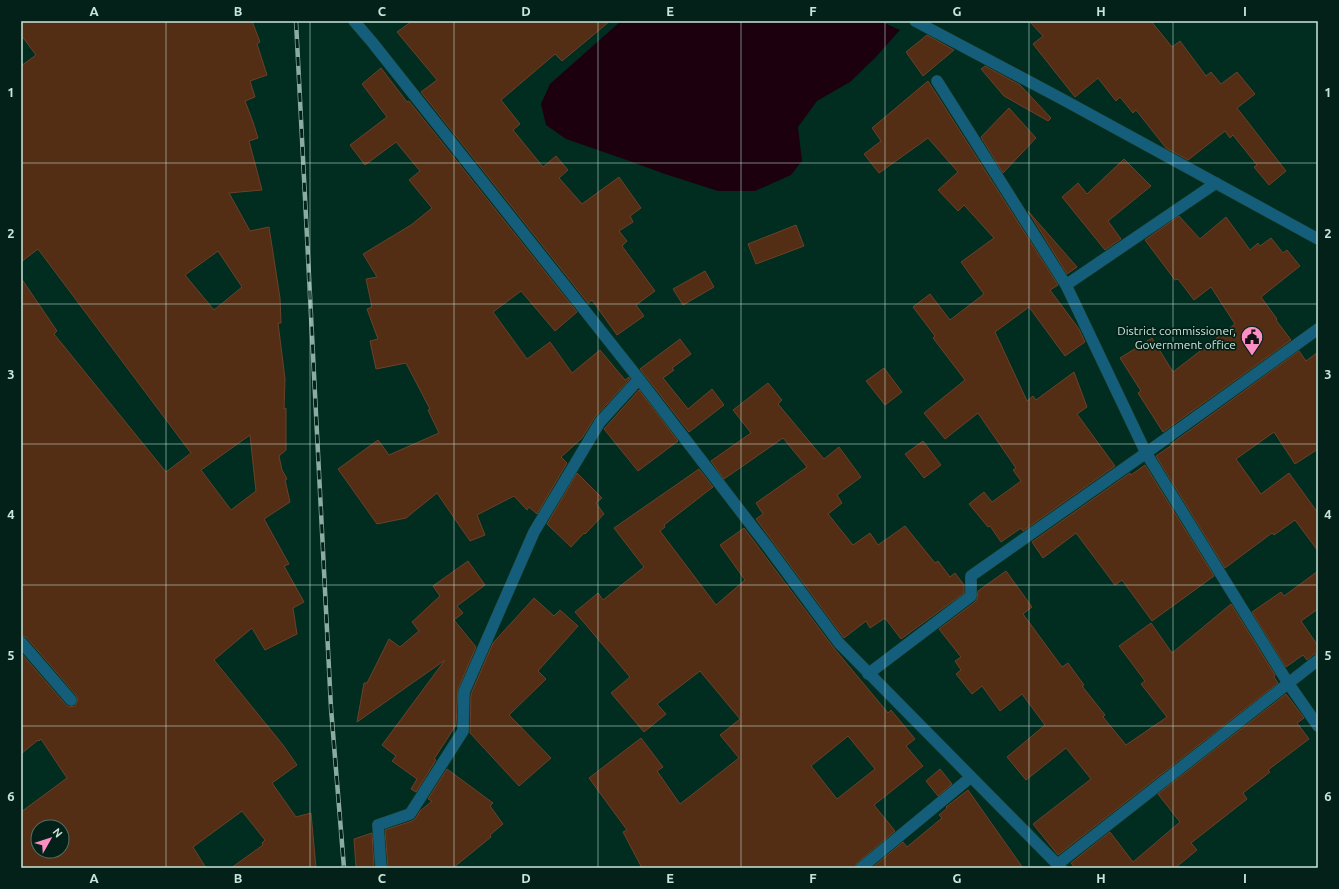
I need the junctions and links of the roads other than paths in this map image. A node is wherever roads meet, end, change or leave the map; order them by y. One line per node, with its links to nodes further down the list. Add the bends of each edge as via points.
1 (354, 21): 8 (street)
2 (915, 21): 4 (street)
3 (937, 80): 6 (street)
4 (1216, 183): 5 (street); 6 (street)
5 (1318, 239)
6 (1066, 285): 9 (street)
7 (1318, 329): 9 (street)
8 (639, 379): 12 (street, via 768,546 838,643); 18 (street, via 600,422 534,532 464,692 462,731 410,814 378,826)
9 (1146, 453): 12 (street, via 971,576 971,596); 13 (street)
10 (21, 642): 14 (street)
11 (1318, 660): 13 (street)
12 (868, 674): 16 (street)
13 (1288, 683): 15 (street); 17 (street)
14 (71, 700)
15 (1318, 726)
16 (971, 777): 17 (street); 19 (street)
17 (1060, 866)
18 (381, 868)
19 (861, 868)

